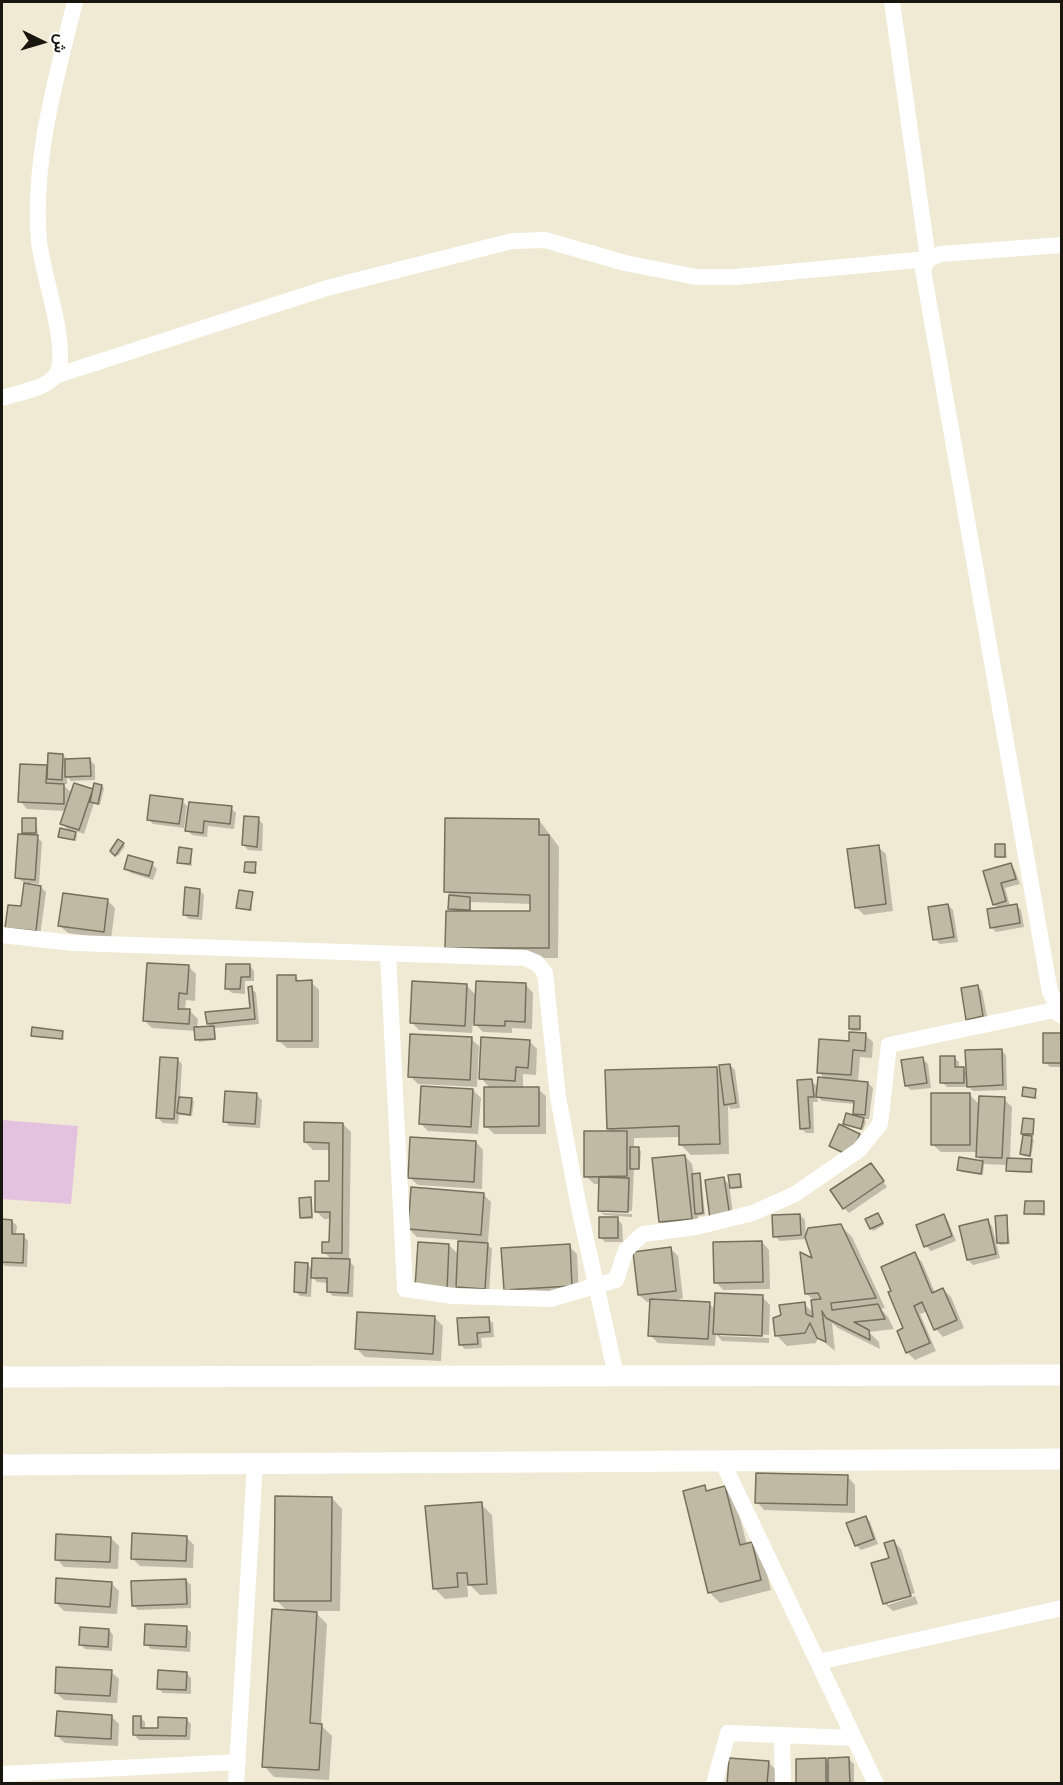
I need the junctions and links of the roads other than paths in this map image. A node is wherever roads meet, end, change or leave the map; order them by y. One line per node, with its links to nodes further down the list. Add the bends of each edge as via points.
1 (75, 2): 5 (street, via 48,121 38,193 39,242 50,285 60,362)
2 (892, 2): 4 (street)
3 (1062, 245): 4 (street, via 941,254)
4 (928, 259): 5 (street, via 735,277 696,277 545,240 512,241 327,288); 9 (street, via 922,270 937,358 1050,992)
5 (55, 376): 6 (street, via 44,384)
6 (2, 398)
7 (2, 935): 8 (street, via 74,943)
8 (388, 954): 10 (street, via 525,958 537,963 545,973 558,1097); 10 (street, via 405,1289 453,1296 550,1299)
9 (1062, 1015): 10 (street, via 1054,1010 889,1045 880,1124 860,1150 795,1194 753,1213 696,1227 643,1234 626,1250 616,1280)
10 (596, 1285): 11 (street)
11 (616, 1375): 12 (main road); 13 (main road)
12 (1062, 1375)
13 (2, 1377)
14 (1062, 1458): 15 (main road)
15 (722, 1461): 16 (main road); 19 (street)
16 (255, 1463): 17 (main road); 22 (street)
17 (2, 1465)
18 (1062, 1608): 19 (street)
19 (818, 1662): 21 (street)
20 (782, 1735): 21 (street); 25 (street, via 728,1733); 26 (street)
21 (854, 1737): 27 (street)
22 (238, 1762): 23 (street); 24 (street)
23 (2, 1774)
24 (236, 1784)
25 (714, 1784)
26 (783, 1784)
27 (876, 1784)

